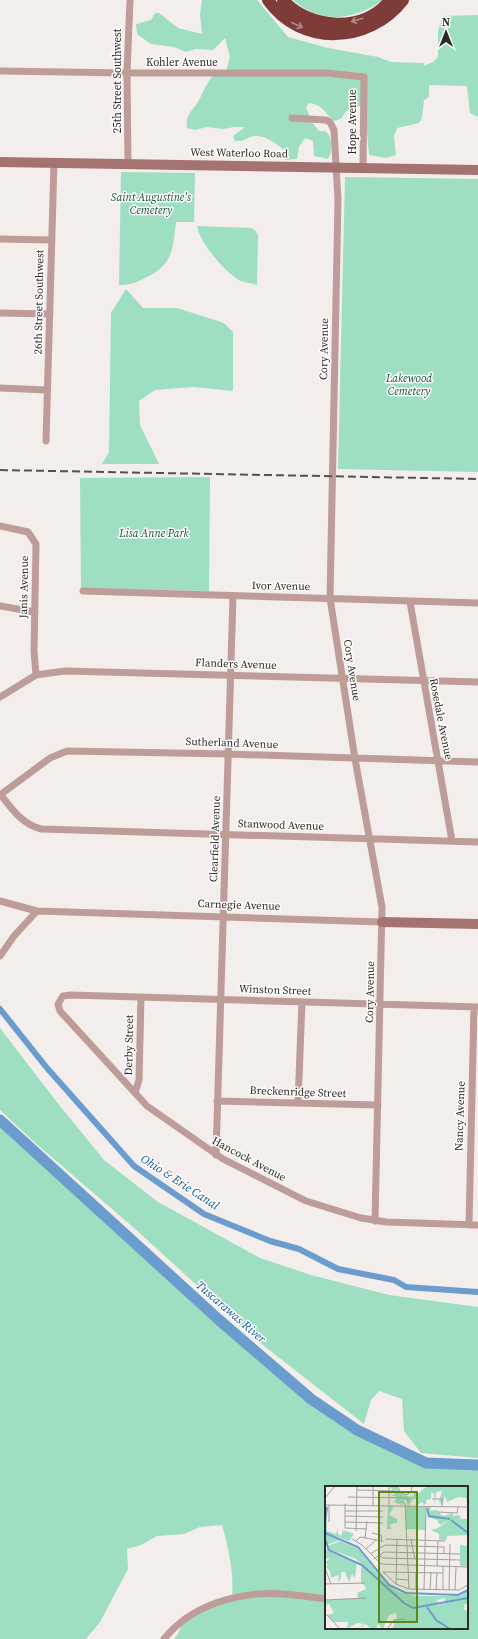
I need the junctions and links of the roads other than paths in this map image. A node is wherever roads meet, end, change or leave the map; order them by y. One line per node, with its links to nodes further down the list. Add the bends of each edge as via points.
1 (130, 0): 7 (street, 25th Street Southwest)
2 (268, 0): 5 (highway, one-way to 5, via 285,20 310,30 337,34 357,32 373,26 390,15)
3 (283, 0): 4 (highway, one-way to 3, via 374,14 356,21 337,24 307,18 288,7)
4 (390, 0)
5 (403, 0)
6 (0, 71): 7 (street, Kohler Avenue)
7 (127, 73): 8 (street, Kohler Avenue, via 327,73); 12 (street, 25th Street Southwest)
8 (364, 77): 14 (street, Hope Avenue)
9 (292, 118): 13 (street, Cory Avenue, via 319,118 330,122 334,130)
10 (0, 162): 11 (main road, West Waterloo Road)
11 (54, 163): 12 (main road, West Waterloo Road); 17 (street, 26th Street Southwest)
12 (128, 163): 13 (main road, West Waterloo Road)
13 (336, 167): 14 (main road, West Waterloo Road); 26 (street, Cory Avenue, via 337,262)
14 (363, 168): 15 (main road, West Waterloo Road)
15 (478, 170)
16 (0, 239): 17 (street)
17 (51, 240): 19 (street, 26th Street Southwest)
18 (0, 313): 19 (street)
19 (50, 314): 21 (street, 26th Street Southwest)
20 (0, 388): 21 (street)
21 (47, 390): 22 (street, 26th Street Southwest)
22 (46, 441)
23 (0, 526): 30 (street, Janis Avenue, via 28,532 35,540)
24 (84, 591): 25 (street, Ivor Avenue)
25 (233, 596): 26 (street, Ivor Avenue); 32 (street, Clearfield Avenue)
26 (330, 598): 27 (street, Ivor Avenue); 33 (street, Cory Avenue)
27 (410, 602): 28 (street, Ivor Avenue); 34 (street, Rosedale Avenue)
28 (478, 603)
29 (0, 606): 30 (street)
30 (35, 612): 31 (street, Janis Avenue)
31 (36, 674): 32 (street, Flanders Avenue, via 75,671); 36 (street, Flanders Avenue)
32 (231, 675): 33 (street, Flanders Avenue); 37 (street, Clearfield Avenue)
33 (342, 678): 34 (street, Flanders Avenue); 38 (street, Cory Avenue)
34 (422, 680): 35 (street, Flanders Avenue); 39 (street, Rosedale Avenue)
35 (478, 682)
36 (0, 697)
37 (228, 754): 38 (street, Sutherland Avenue); 41 (street, Sutherland Avenue, via 62,752); 42 (street, Clearfield Avenue)
38 (355, 759): 39 (street, Sutherland Avenue); 43 (street, Cory Avenue)
39 (438, 761): 40 (street, Sutherland Avenue); 44 (street, Rosedale Avenue)
40 (478, 762)
41 (0, 795): 42 (street, Stanwood Avenue, via 18,816 41,829)
42 (226, 834): 43 (street, Stanwood Avenue); 48 (street, Clearfield Avenue)
43 (371, 839): 44 (street, Stanwood Avenue); 49 (street, Cory Avenue)
44 (452, 841): 45 (street, Stanwood Avenue)
45 (478, 842)
46 (0, 901): 47 (street, Carnegie Avenue)
47 (37, 911): 48 (street, Carnegie Avenue); 51 (street)
48 (223, 917): 49 (street, Carnegie Avenue); 54 (street, Clearfield Avenue)
49 (382, 922): 50 (main road, Carnegie Avenue); 56 (street, Cory Avenue)
50 (478, 924)
51 (0, 956)
52 (71, 995): 53 (street, Winston Street); 58 (street, Hancock Avenue, via 60,999 60,1011)
53 (141, 997): 54 (street, Winston Street); 58 (street, Derby Street, via 139,1080)
54 (221, 999): 55 (street, Winston Street); 59 (street, Clearfield Avenue)
55 (302, 1002): 56 (street, Winston Street); 60 (street)
56 (381, 1005): 57 (street, Winston Street); 61 (street, Cory Avenue)
57 (476, 1007): 62 (street, Nancy Avenue)
58 (135, 1093): 63 (street, Hancock Avenue, via 152,1110)
59 (217, 1101): 60 (street, Breckenridge Street); 63 (street, Clearfield Avenue)
60 (298, 1103): 61 (street, Breckenridge Street)
61 (378, 1105): 64 (street, Cory Avenue)
62 (475, 1108): 65 (street, Nancy Avenue)
63 (216, 1155): 64 (street, Hancock Avenue, via 306,1201)
64 (375, 1221): 65 (street, Hancock Avenue)
65 (469, 1225): 66 (street, Hancock Avenue)
66 (478, 1225)
67 (325, 1599): 68 (street, via 277,1594 232,1598 194,1613)
68 (164, 1639)

